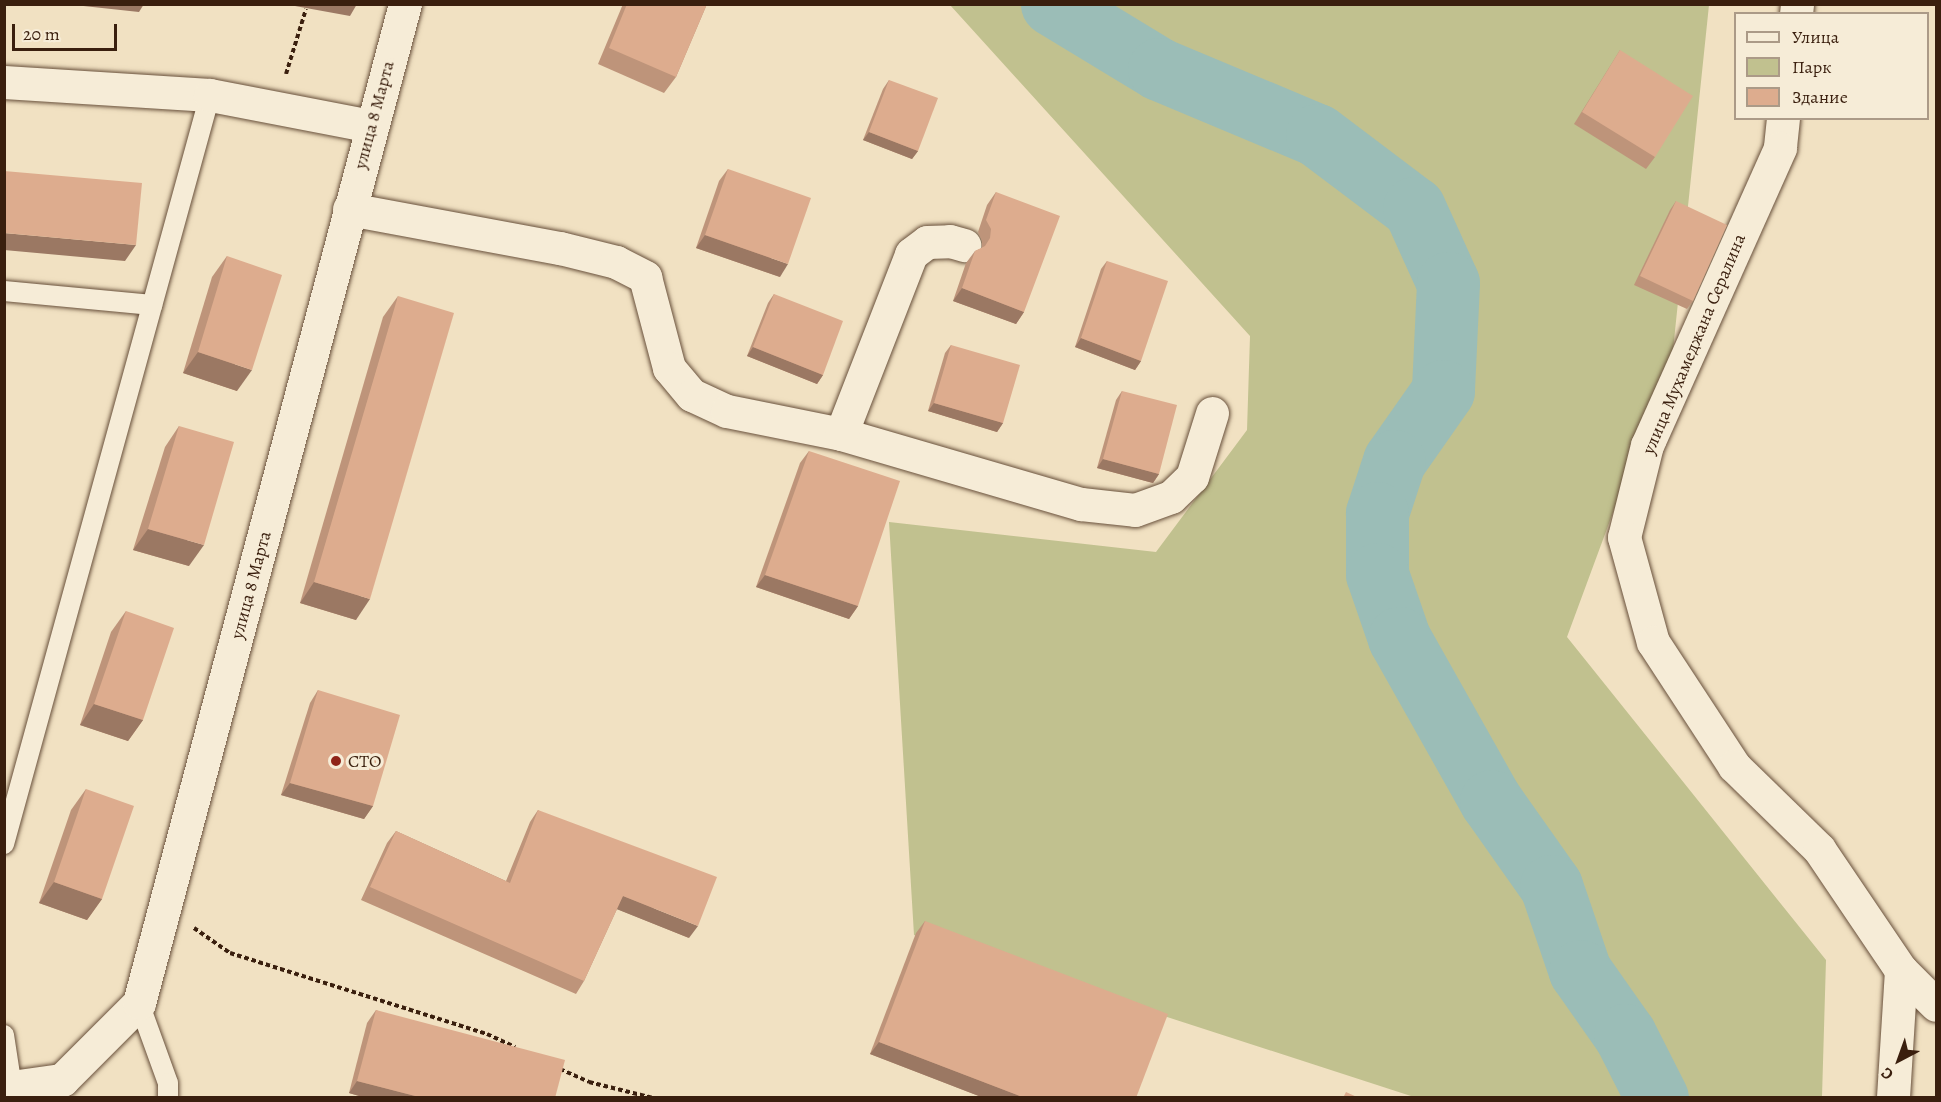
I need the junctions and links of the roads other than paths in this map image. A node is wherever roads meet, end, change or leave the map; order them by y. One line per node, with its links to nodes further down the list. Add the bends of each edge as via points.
1 (405, 4): 5 (street, улица 8 Марта)
2 (4, 82): 3 (street)
3 (210, 95): 5 (street); 9 (lane)
4 (1784, 120): 13 (street, улица Мухамеджана Сералина, via 1780,148 1647,446 1624,537 1653,642 1734,766 1819,849)
5 (371, 126): 6 (street, улица 8 Марта)
6 (349, 209): 11 (street, via 616,262 645,277 669,368 692,394 727,411); 14 (street, улица 8 Марта)
7 (964, 245): 11 (street, via 927,242 911,254)
8 (4, 291): 9 (lane)
9 (152, 305): 12 (lane)
10 (1212, 413): 11 (street, via 1192,477 1171,497 1135,510 1081,504)
11 (841, 434)
12 (4, 844)
13 (1901, 970): 15 (street, улица Мухамеджана Сералина); 19 (street)
14 (139, 1003): 17 (street, улица 8 Марта, via 62,1080); 18 (lane, via 168,1083)
15 (1936, 1005)
16 (4, 1035): 17 (lane)
17 (8, 1088)
18 (168, 1098)
19 (1893, 1098)

